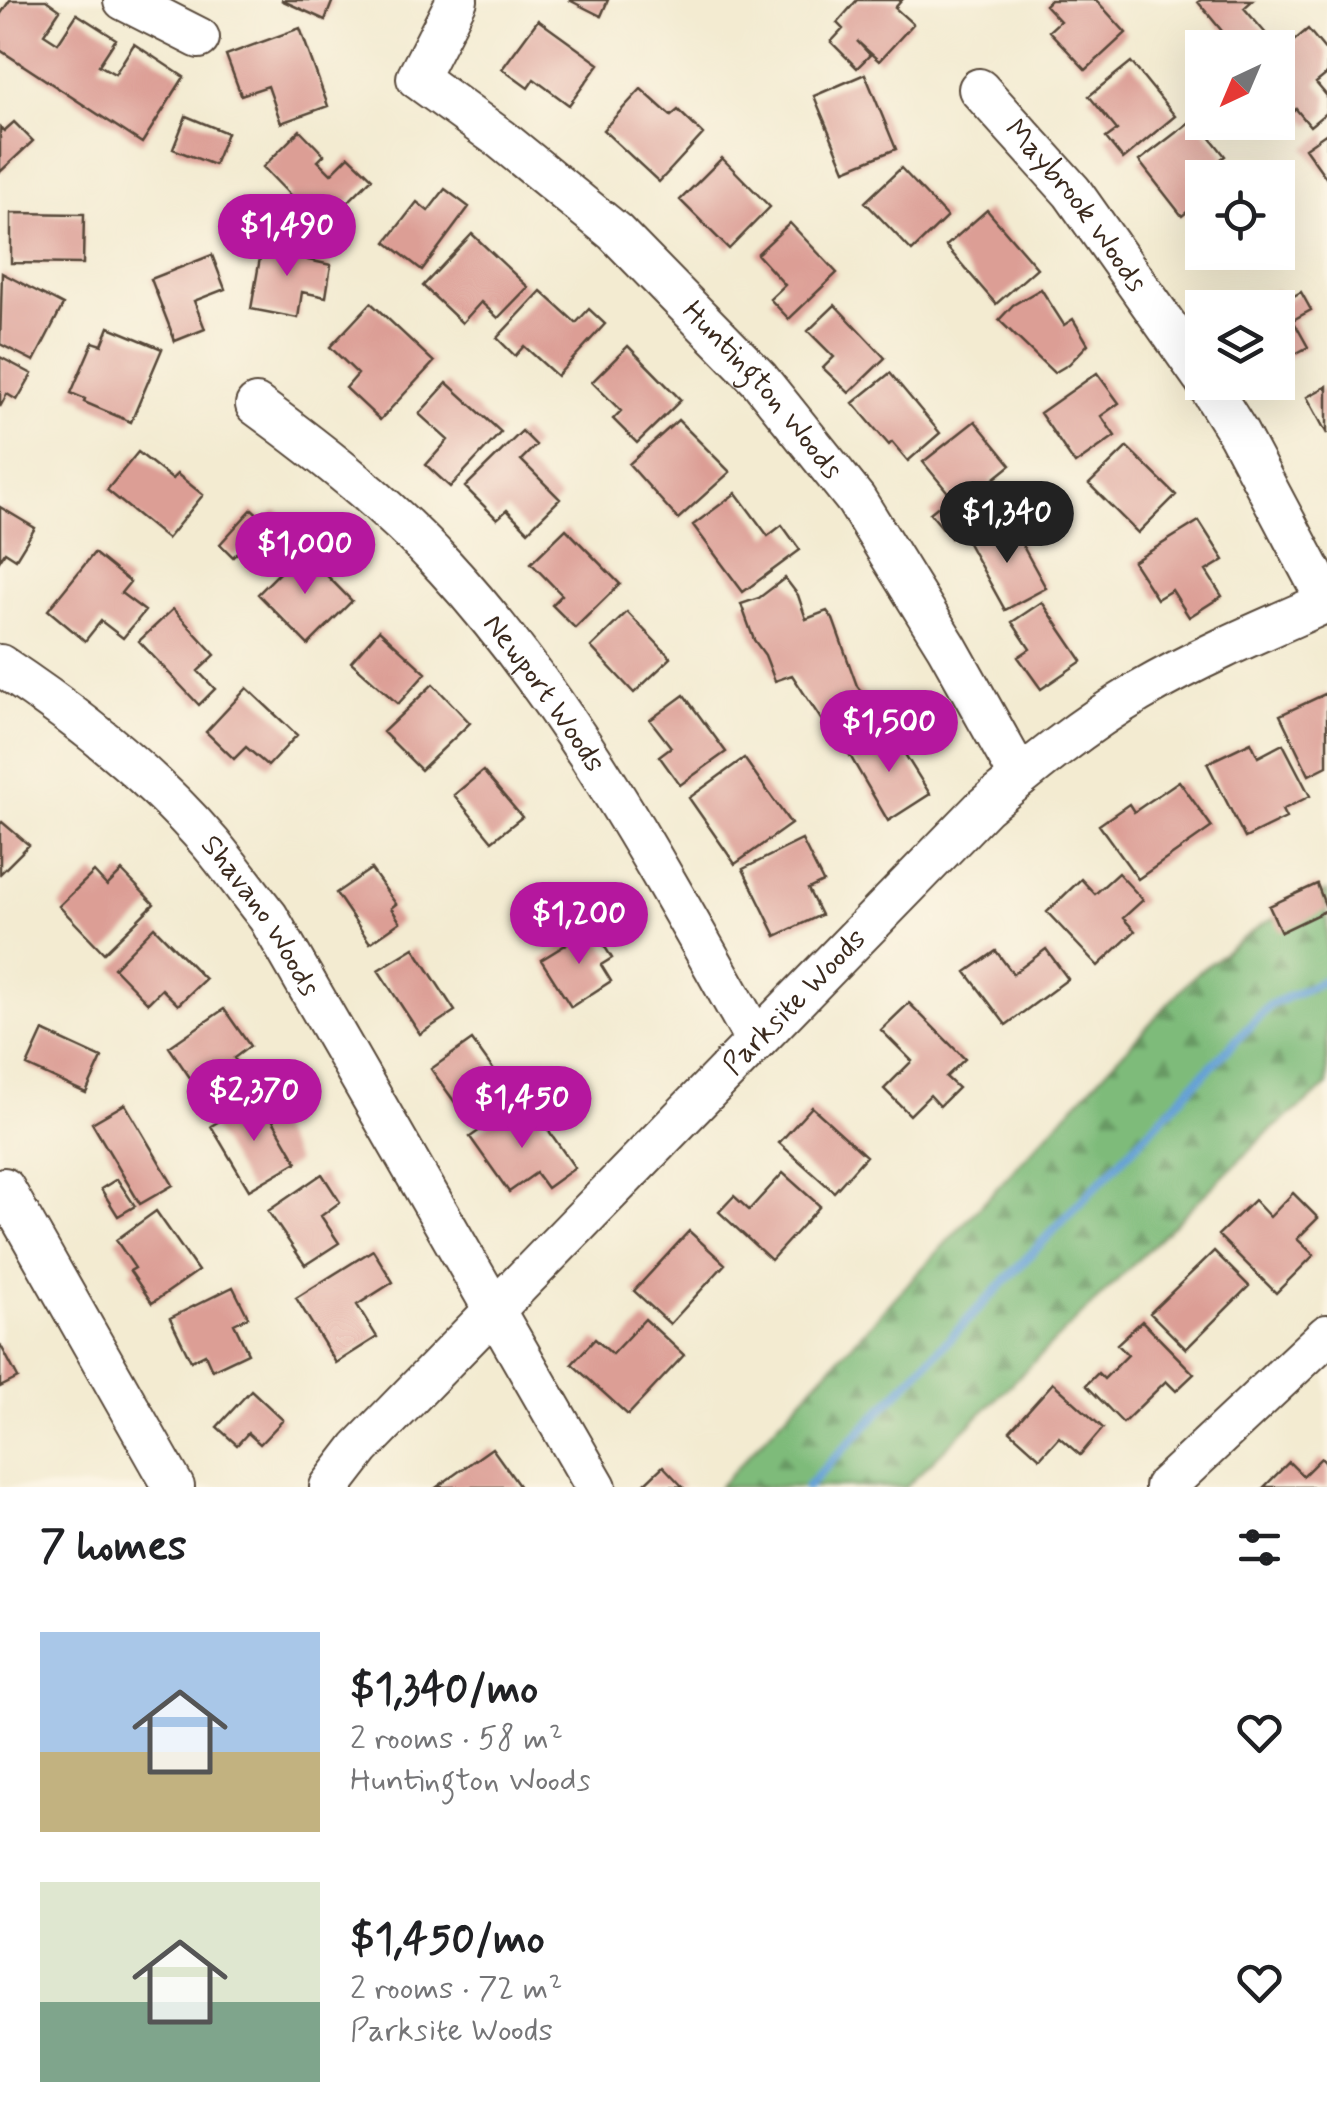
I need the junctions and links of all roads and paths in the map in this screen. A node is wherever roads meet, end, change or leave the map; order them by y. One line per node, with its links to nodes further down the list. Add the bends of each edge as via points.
1 (124, 0): 3 (street)
2 (456, 0): 10 (street, Huntington Woods, via 417,78 615,232 759,379 856,500)
3 (199, 38)
4 (979, 89): 5 (street, Maybrook Woods, via 1072,192)
5 (1185, 352)
6 (1217, 400): 8 (street, Maybrook Woods)
7 (256, 405): 11 (street, Newport Woods, via 334,462 445,567 544,691 631,820)
8 (1327, 602): 10 (street, Parksite Woods, via 1138,692)
9 (6, 682): 13 (street, Shavano Woods, via 80,720 144,775 268,917)
10 (1020, 777): 11 (street, Parksite Woods)
11 (756, 1041): 13 (street, Parksite Woods)
12 (4, 1188): 15 (street)
13 (495, 1313): 16 (street, Parksite Woods, via 360,1448); 17 (street, Shavano Woods)
14 (1327, 1335): 18 (street)
15 (174, 1487)
16 (330, 1487)
17 (596, 1487)
18 (1165, 1487)

